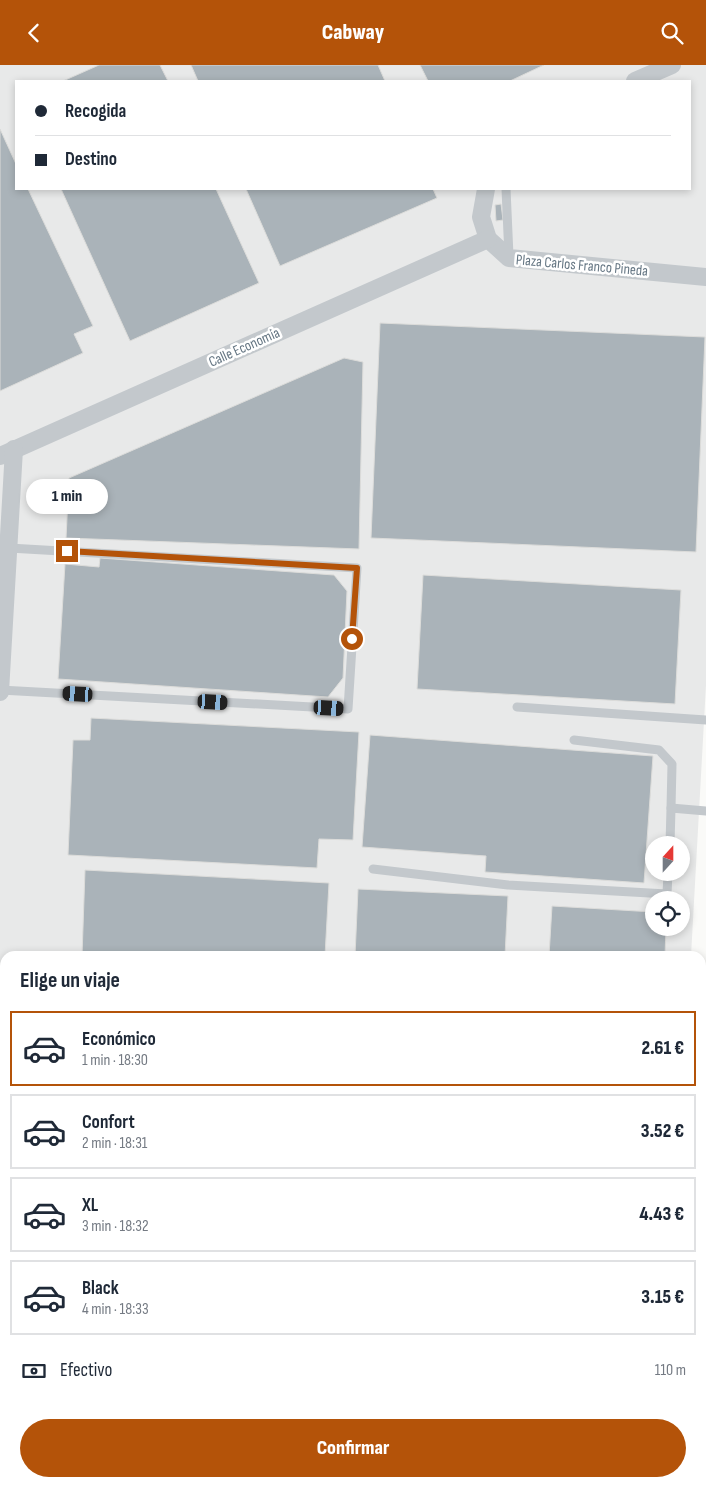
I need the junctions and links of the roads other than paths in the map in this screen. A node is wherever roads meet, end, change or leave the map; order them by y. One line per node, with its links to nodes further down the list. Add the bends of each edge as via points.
1 (672, 65): 2 (street)
2 (637, 80)
3 (486, 190): 5 (street, via 482,217)
4 (506, 190): 6 (lane)
5 (488, 239): 6 (street, Plaza Carlos Franco Pineda); 8 (street, Calle Economía)
6 (509, 258): 7 (street, Plaza Carlos Franco Pineda)
7 (706, 277)
8 (7, 453): 9 (street)
9 (9, 548): 10 (street); 10 (lane, via 357,568 348,709)
10 (0, 691)
11 (517, 707): 12 (lane)
12 (706, 720)
13 (574, 741): 14 (lane, via 659,750 672,764)
14 (672, 808): 15 (lane); 16 (lane)
15 (706, 811)
16 (670, 836)
17 (373, 869): 18 (lane, via 508,885 667,895)
18 (668, 881)

